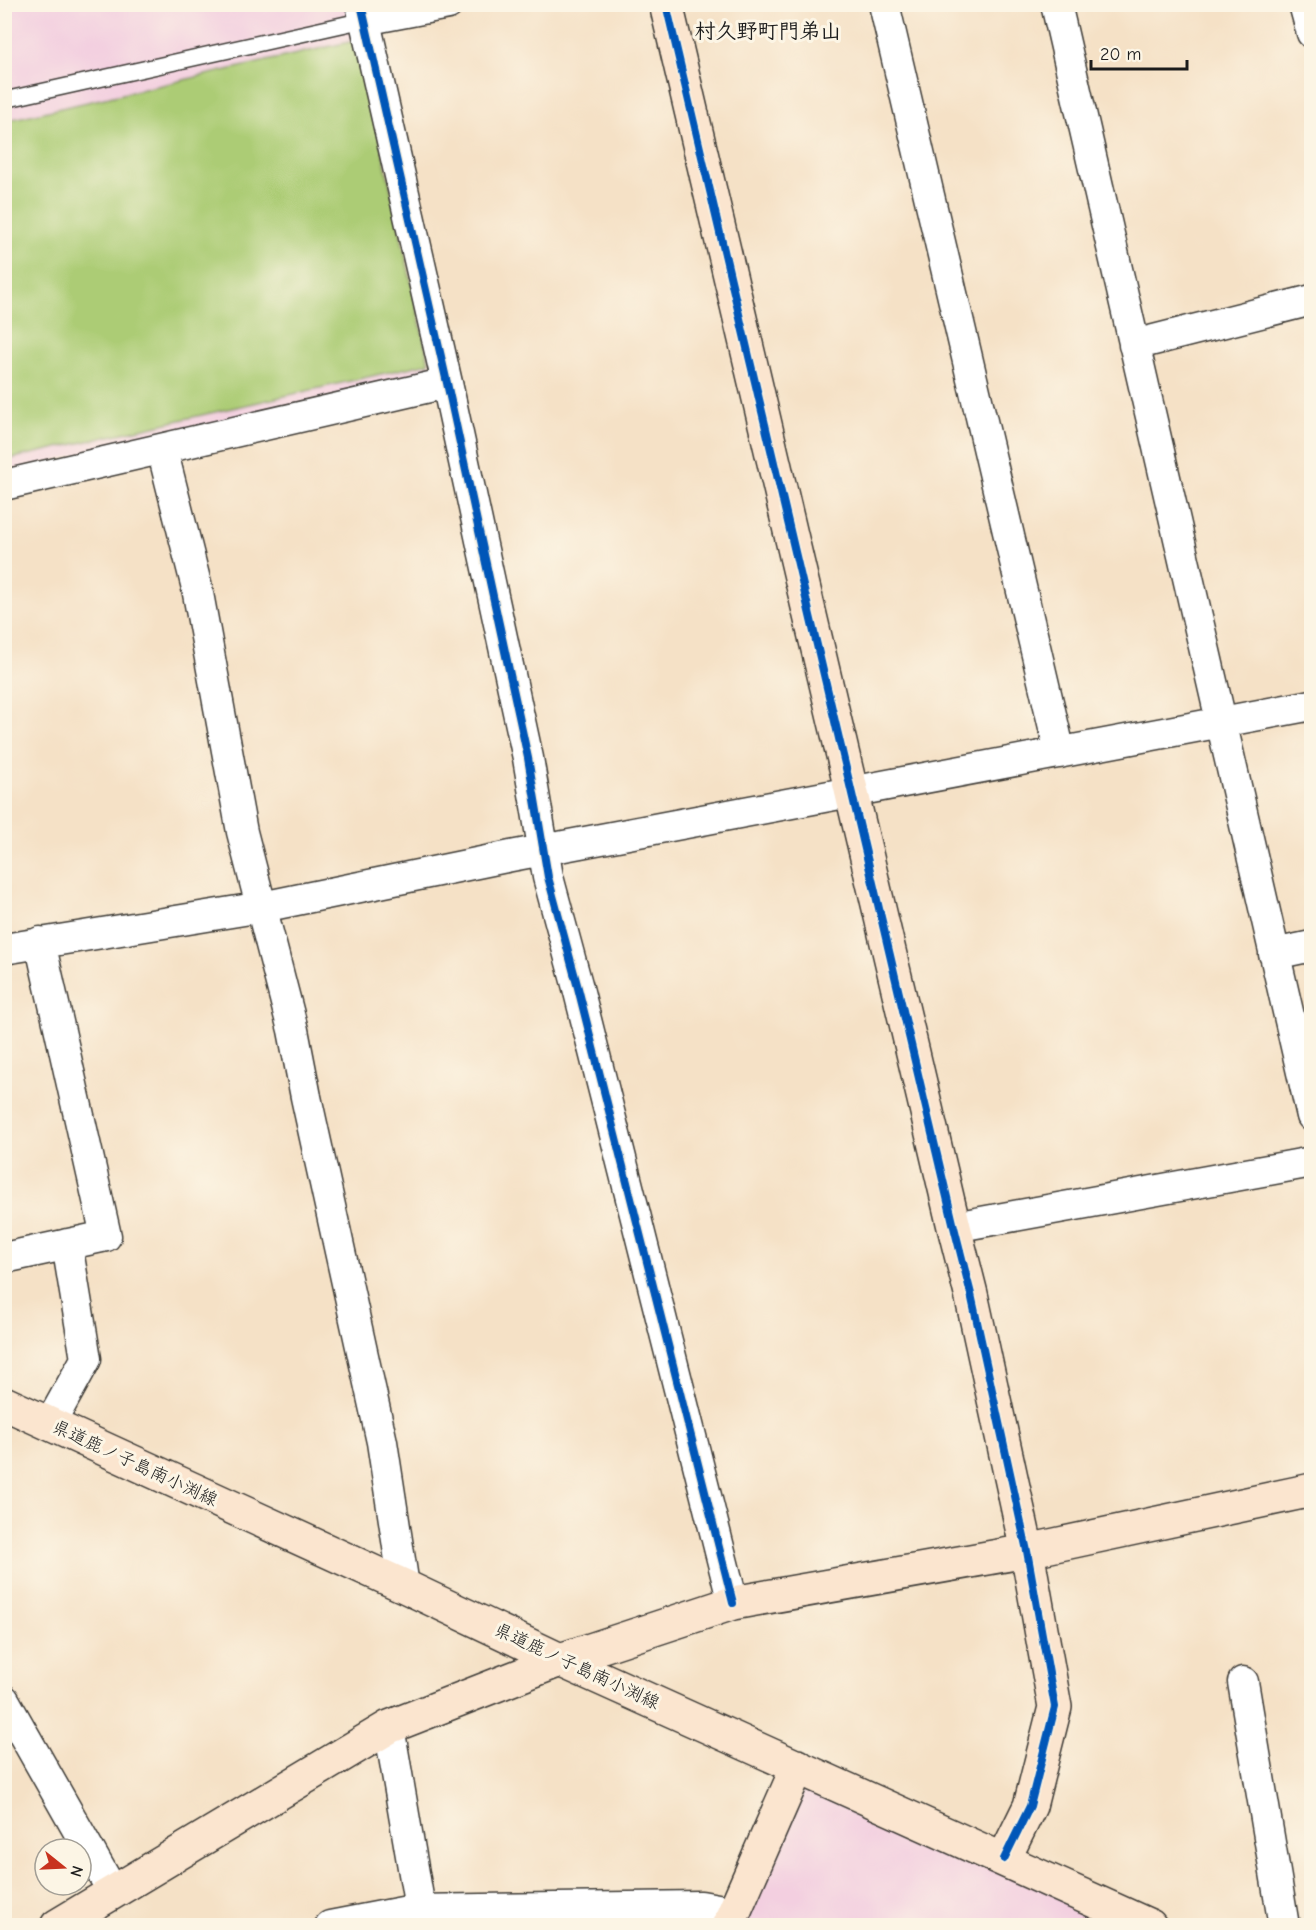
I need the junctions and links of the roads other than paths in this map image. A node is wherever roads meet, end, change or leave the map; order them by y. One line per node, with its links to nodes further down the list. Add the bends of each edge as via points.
1 (448, 4): 6 (street)
2 (666, 4): 17 (street)
3 (884, 4): 16 (street)
4 (1056, 4): 10 (street)
5 (1304, 4): 7 (street)
6 (363, 12): 8 (lane); 11 (street)
7 (1311, 33)
8 (4, 100)
9 (1311, 300): 10 (street)
10 (1134, 345): 15 (street)
11 (447, 383): 12 (street); 18 (street, via 528,758)
12 (162, 449): 13 (street); 19 (street, via 197,588 242,832)
13 (4, 485)
14 (1311, 705): 15 (street)
15 (1220, 723): 16 (street); 23 (street)
16 (1060, 753): 17 (street)
17 (851, 790): 18 (street); 26 (street)
18 (544, 851): 19 (street); 34 (street)
19 (262, 907): 20 (street); 33 (street, via 293,1030 382,1442)
20 (40, 942): 22 (street); 27 (street, via 106,1236)
21 (1311, 946): 23 (street)
22 (4, 949)
23 (1274, 954): 24 (street)
24 (1311, 1116)
25 (1311, 1162): 26 (street)
26 (954, 1227): 32 (street)
27 (67, 1244): 28 (street); 30 (street, via 86,1359)
28 (4, 1258)
29 (4, 1403): 30 (street, 県道鹿ノ子島南小渕線)
30 (50, 1424): 33 (street, 県道鹿ノ子島南小渕線)
31 (1311, 1490): 32 (street)
32 (1027, 1551): 34 (street); 40 (street, via 1055,1707 1030,1806)
33 (404, 1586): 35 (street, 県道鹿ノ子島南小渕線)
34 (733, 1603): 35 (street)
35 (560, 1660): 38 (street); 39 (street, 県道鹿ノ子島南小渕線)
36 (1243, 1682): 47 (street)
37 (4, 1700): 41 (street)
38 (389, 1727): 41 (street); 42 (street)
39 (798, 1766): 40 (street, 県道鹿ノ子島南小渕線); 43 (street)
40 (1004, 1858): 46 (street, 県道鹿ノ子島南小渕線)
41 (114, 1892): 44 (street)
42 (422, 1918): 43 (street, via 701,1906); 45 (street, via 413,1910)
43 (731, 1919)
44 (57, 1926)
45 (330, 1926)
46 (1150, 1926)
47 (1284, 1926)

